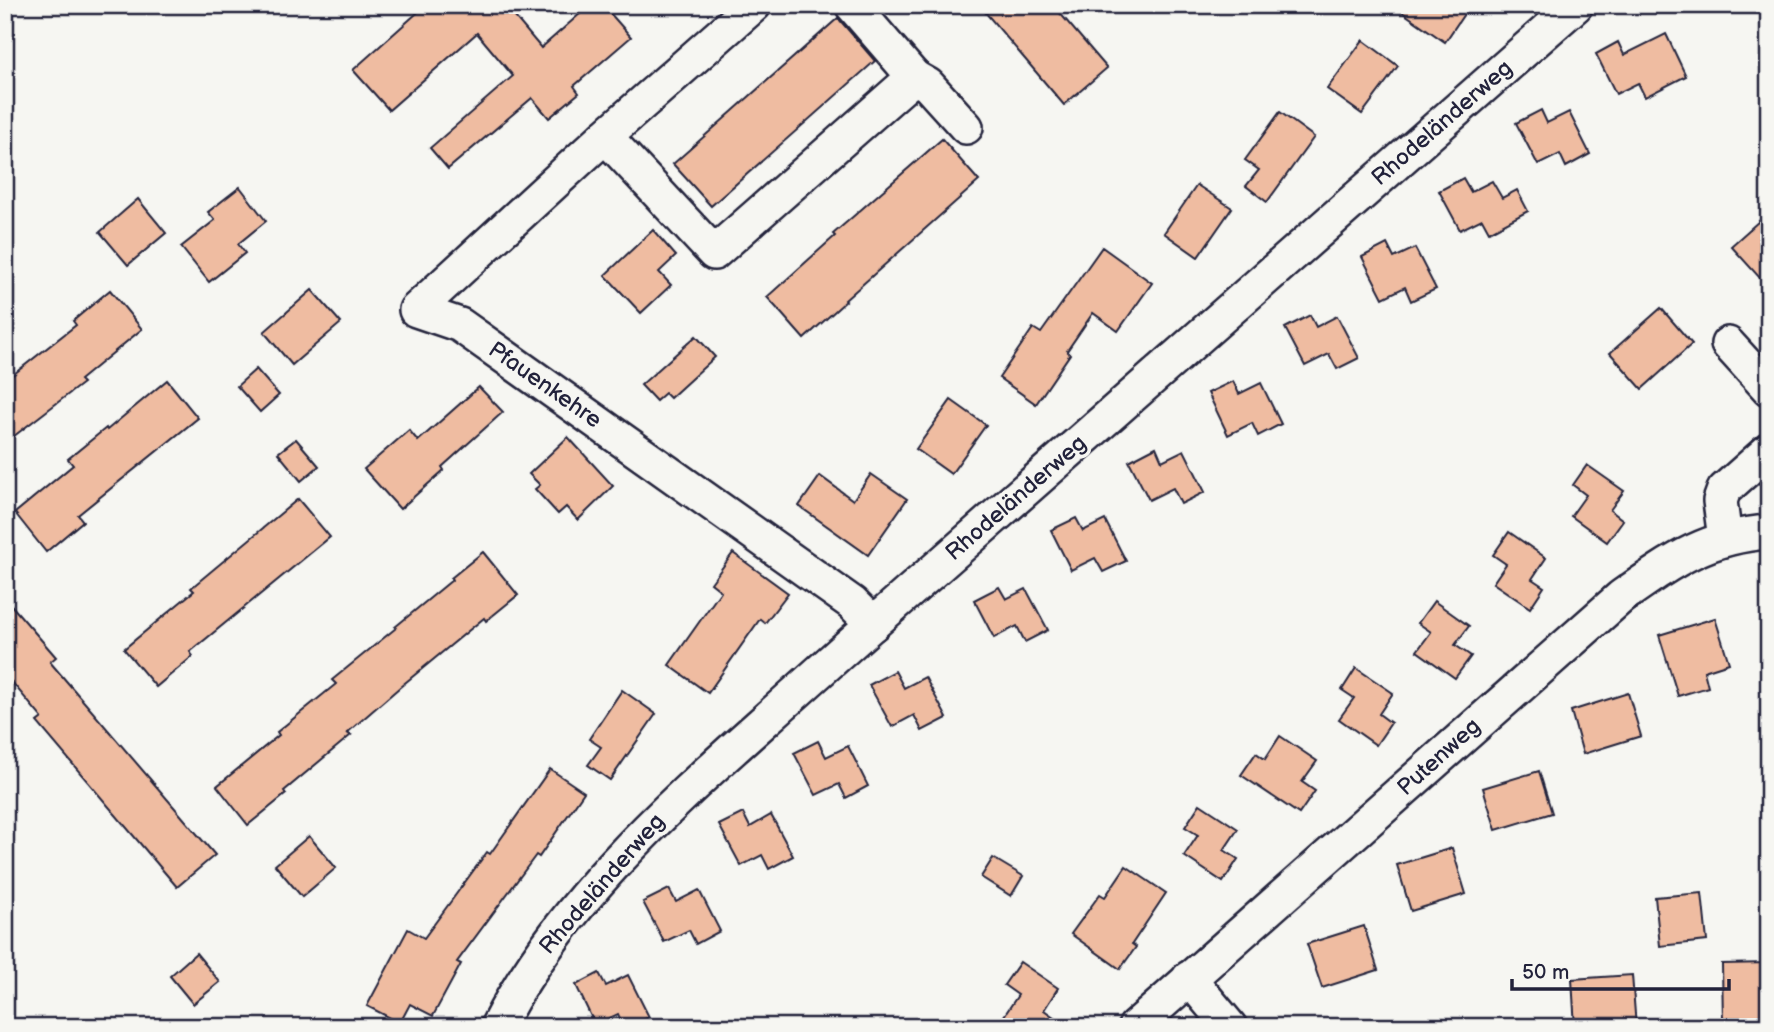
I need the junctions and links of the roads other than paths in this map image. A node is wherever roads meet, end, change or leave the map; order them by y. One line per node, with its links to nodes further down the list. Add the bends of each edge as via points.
1 (754, 5): 6 (street, Pfauenkehre)
2 (852, 5): 4 (street)
3 (1576, 5): 12 (street, Rhodeländerweg)
4 (914, 76): 5 (street); 6 (street, via 714,253)
5 (966, 127)
6 (605, 136): 12 (street, Pfauenkehre, via 416,310 460,325 852,603)
7 (1728, 344): 8 (street)
8 (1769, 388)
9 (1769, 450): 11 (street, via 1724,490 1720,500)
10 (1769, 532): 11 (street, Putenweg)
11 (1725, 539): 13 (street, Putenweg, via 1678,558 1621,597)
12 (873, 624): 14 (street, Rhodeländerweg, via 713,766 624,853 545,947)
13 (1189, 978): 15 (street, Putenweg); 16 (street)
14 (496, 1027)
15 (1135, 1027)
16 (1230, 1027)

